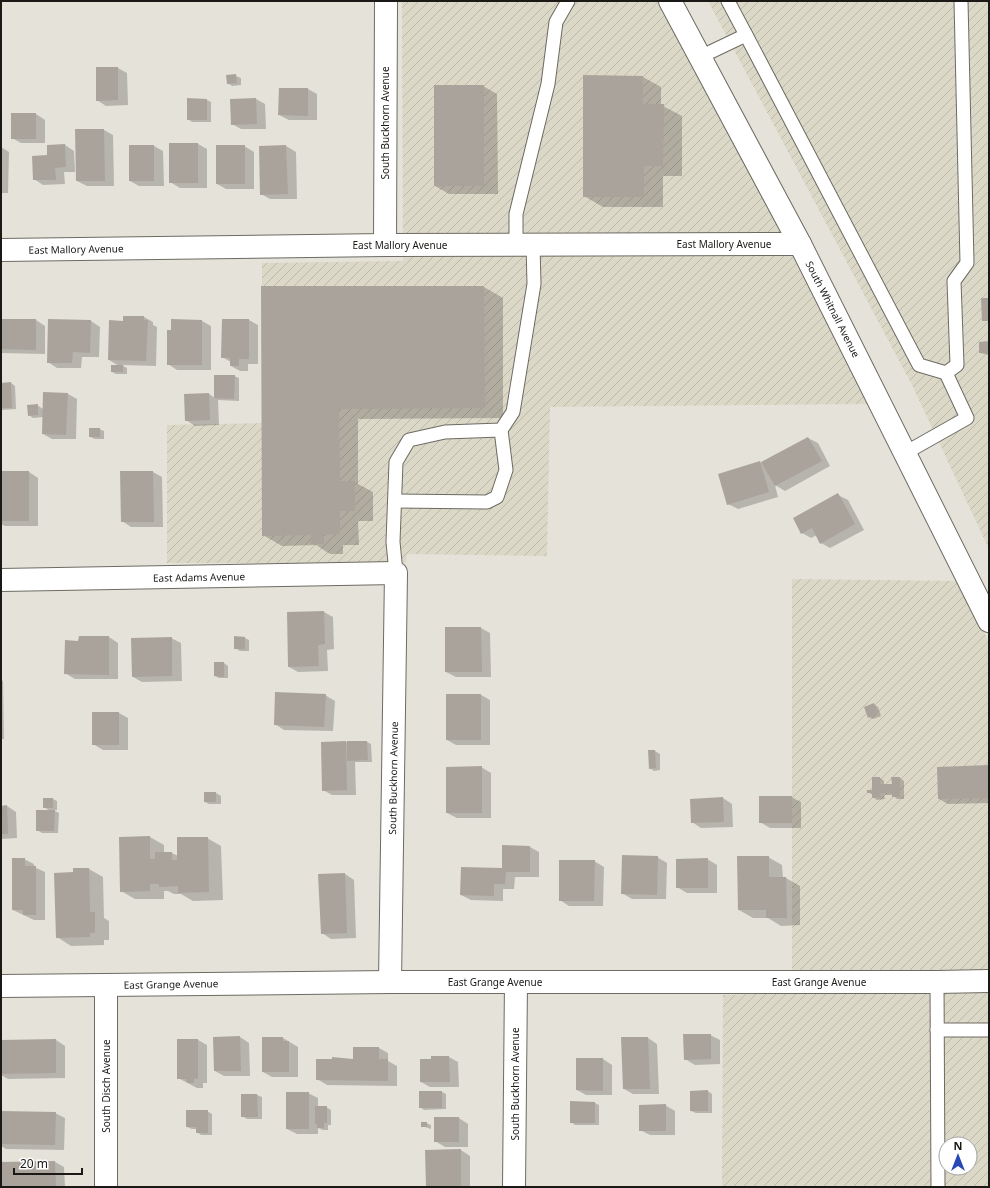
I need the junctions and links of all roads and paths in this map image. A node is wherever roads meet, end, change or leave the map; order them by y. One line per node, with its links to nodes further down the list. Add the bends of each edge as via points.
1 (386, 1): 9 (street, South Buckhorn Avenue)
2 (568, 1): 10 (lane, via 556,22 548,84 516,214)
3 (670, 1): 7 (street, South Whitnall Avenue)
4 (728, 1): 6 (lane)
5 (961, 1): 12 (lane, via 967,263 954,281 957,365)
6 (746, 34): 7 (lane); 12 (lane, via 919,365)
7 (700, 57): 8 (street, South Whitnall Avenue)
8 (800, 244): 10 (street, East Mallory Avenue); 14 (street, South Whitnall Avenue)
9 (385, 245): 10 (street, East Mallory Avenue); 11 (street, East Mallory Avenue)
10 (525, 245): 13 (lane, via 534,284 513,412)
11 (1, 250)
12 (946, 373): 14 (lane, via 967,418)
13 (501, 430): 15 (lane, via 445,432 409,440 396,462); 15 (lane, via 506,470 497,497 487,502)
14 (905, 453): 18 (street, South Whitnall Avenue)
15 (395, 501): 16 (lane, via 393,542)
16 (396, 573): 17 (street, East Adams Avenue); 20 (street, South Buckhorn Avenue)
17 (1, 580)
18 (989, 621)
19 (989, 980): 22 (street, East Grange Avenue)
20 (390, 982): 21 (street, East Grange Avenue); 23 (street, East Grange Avenue)
21 (516, 982): 22 (street, East Grange Avenue); 28 (street, South Buckhorn Avenue)
22 (937, 982): 25 (lane)
23 (106, 985): 24 (street, East Grange Avenue); 27 (street, South Disch Avenue)
24 (1, 986)
25 (937, 1030): 26 (lane); 29 (lane)
26 (989, 1030)
27 (106, 1187)
28 (514, 1187)
29 (938, 1187)

